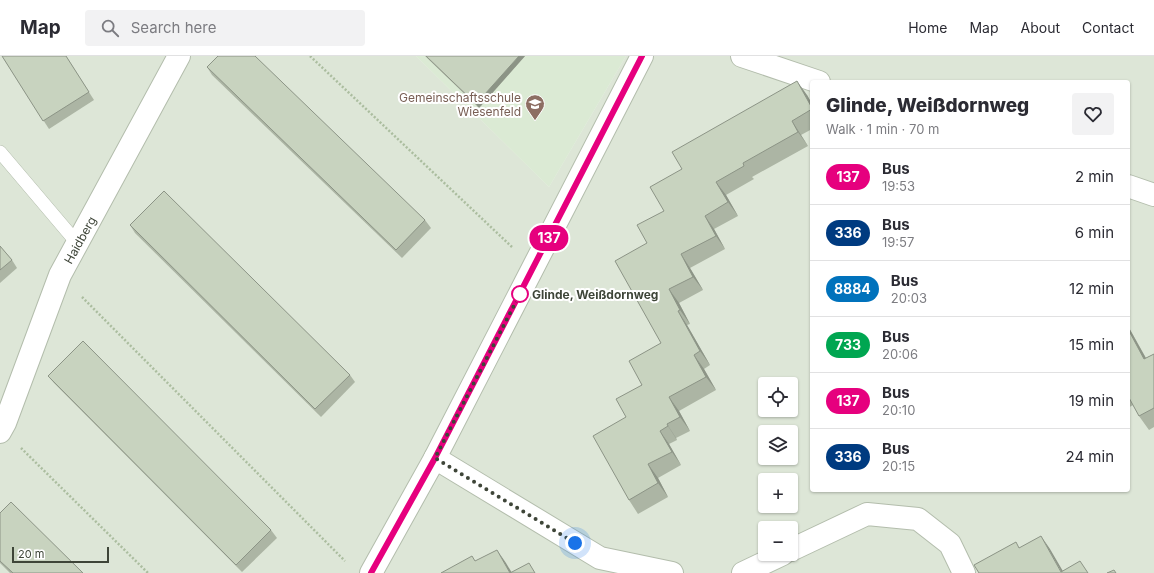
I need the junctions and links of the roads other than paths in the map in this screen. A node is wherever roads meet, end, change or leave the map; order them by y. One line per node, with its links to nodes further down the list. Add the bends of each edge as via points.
1 (179, 56): 8 (street, Haidberg)
2 (642, 56): 10 (street)
3 (742, 56): 4 (street)
4 (813, 80)
5 (0, 152): 8 (lane)
6 (1130, 187): 7 (street)
7 (1154, 195)
8 (78, 244): 9 (street, Haidberg, via 60,275)
9 (1, 431)
10 (435, 458): 13 (street); 14 (street, via 600,558)
11 (798, 547): 16 (street, via 867,514 918,519 950,544)
12 (769, 561): 15 (street)
13 (371, 573)
14 (672, 573)
15 (744, 573)
16 (964, 573)

